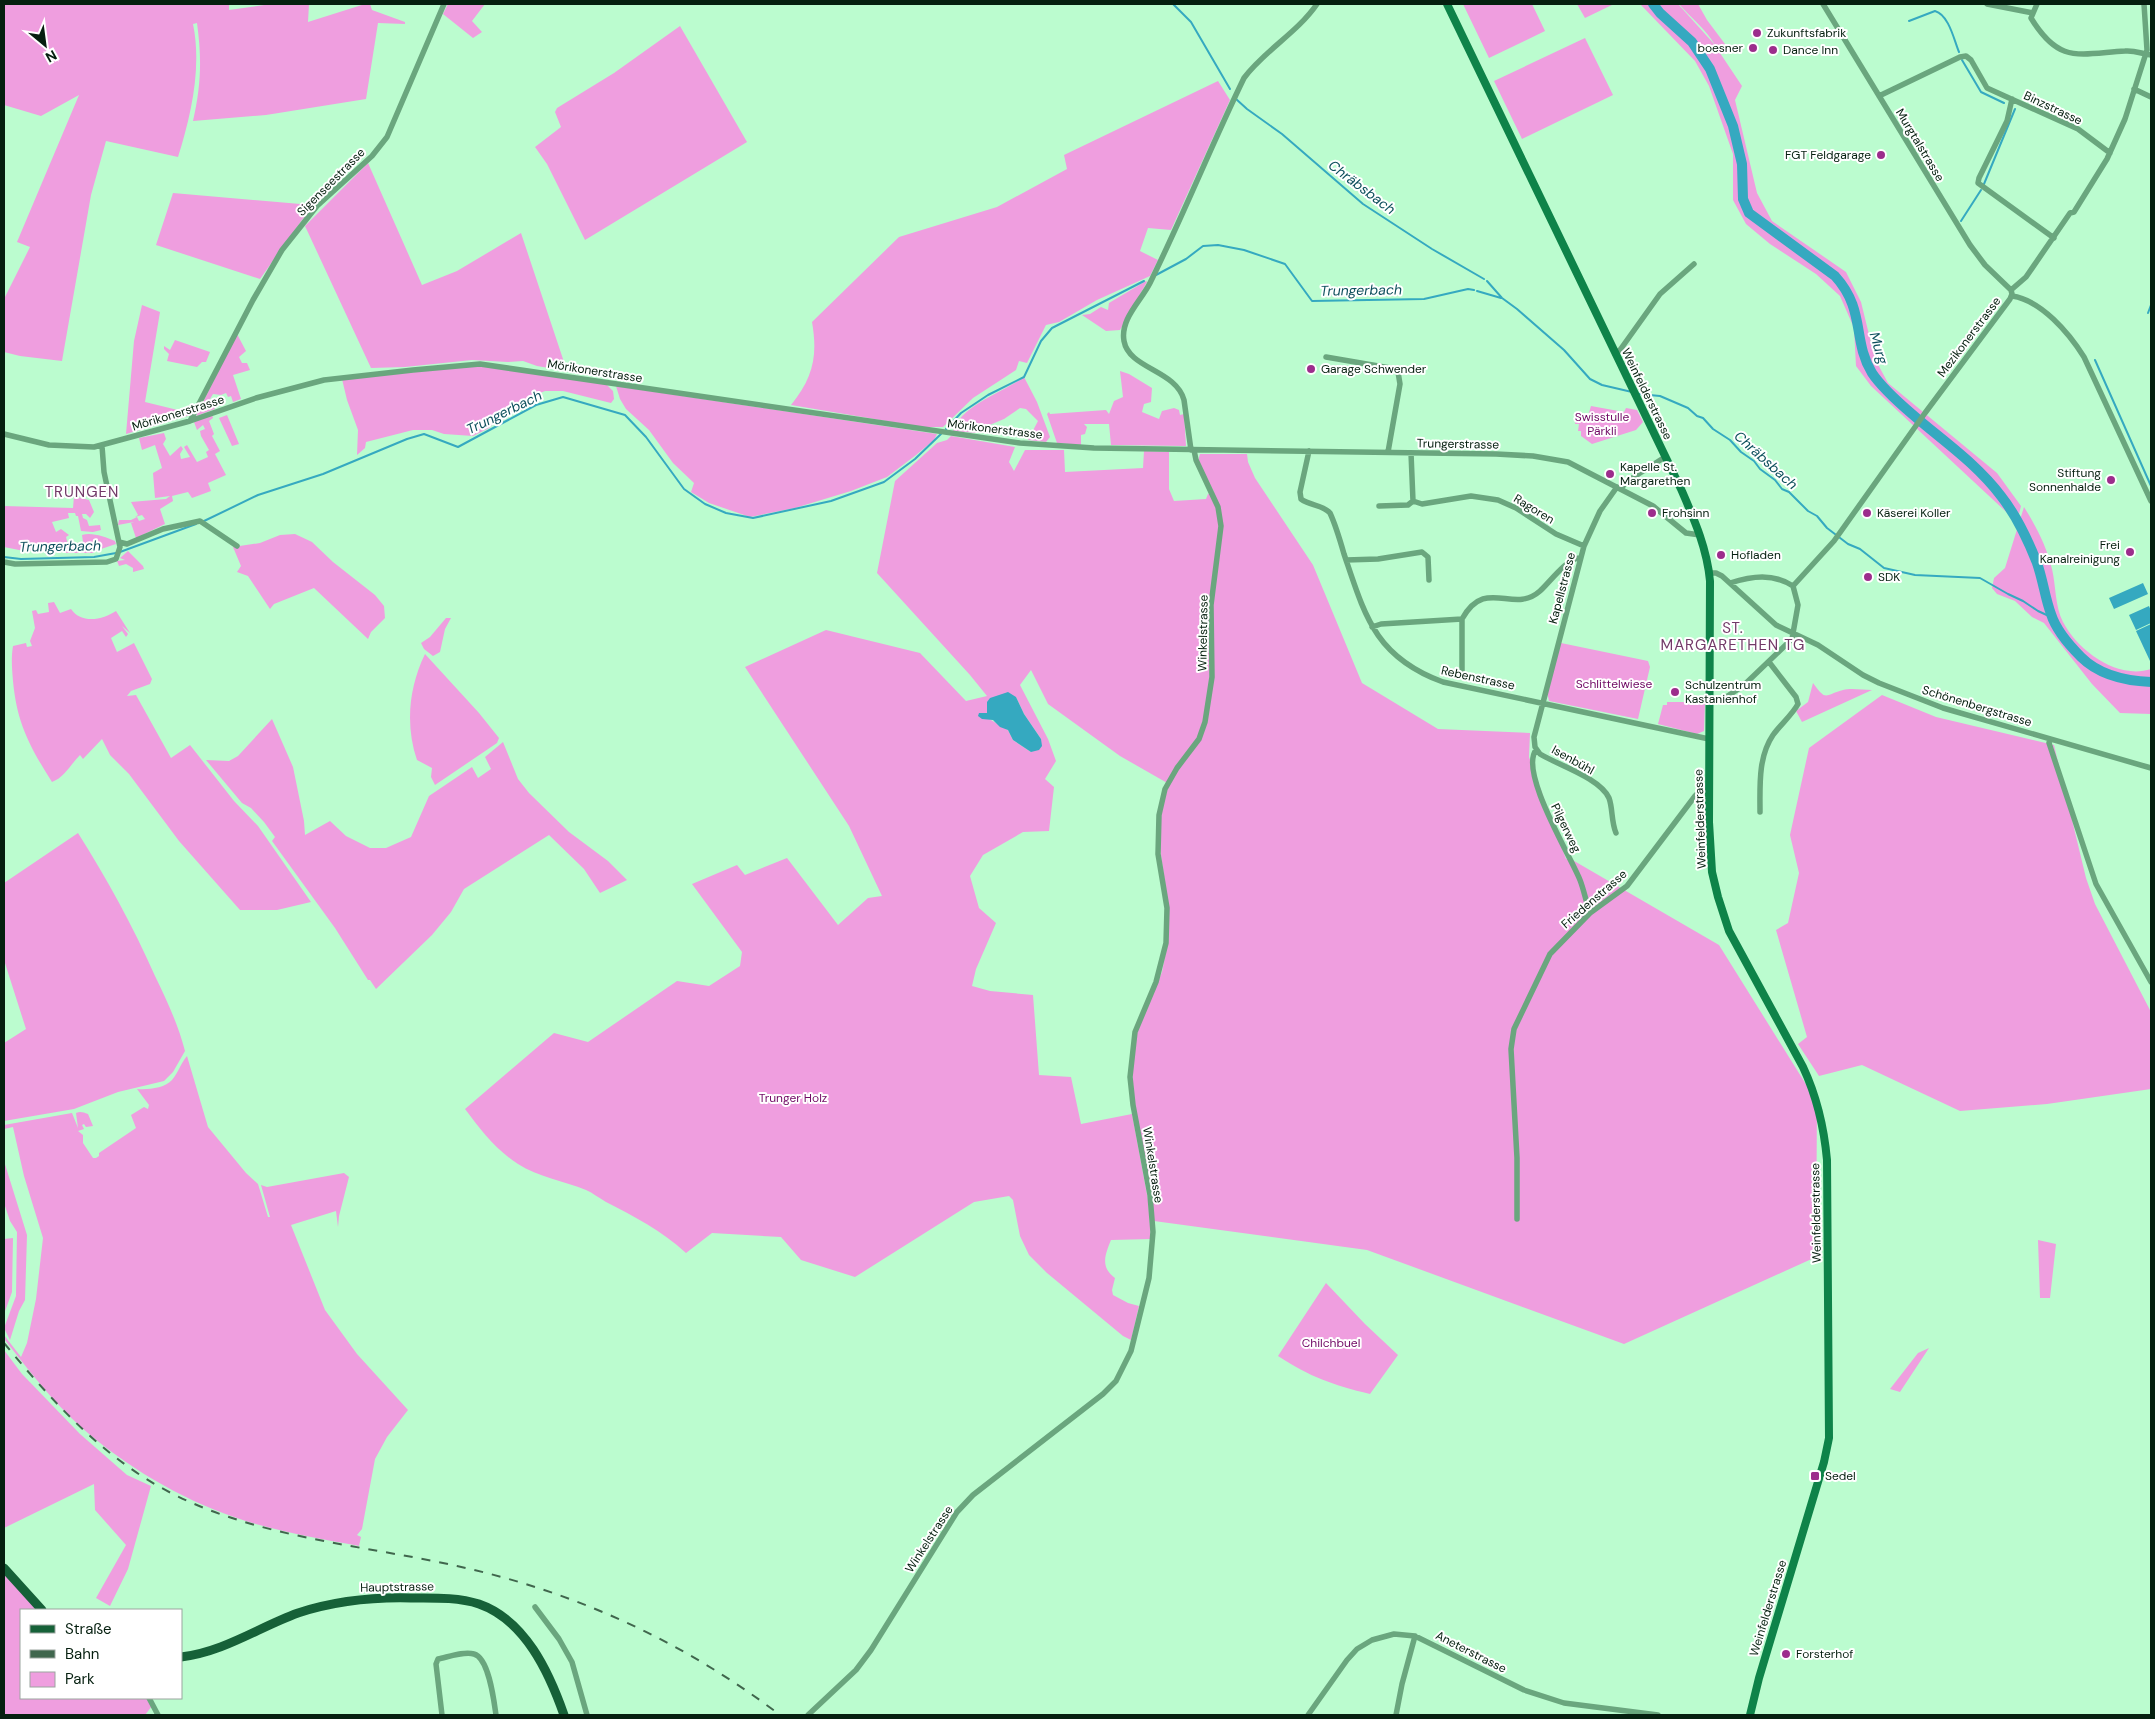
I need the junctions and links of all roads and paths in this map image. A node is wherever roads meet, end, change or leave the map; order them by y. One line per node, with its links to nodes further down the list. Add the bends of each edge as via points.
1 (444, 4): 20 (street, Sigenseestrasse, via 387,137 372,156 317,206 282,250)
2 (1317, 4): 23 (street, via 1244,78 1163,255 1124,328 1129,352 1175,384 1181,393)
3 (1446, 4): 18 (main road, Weinfelderstrasse)
4 (1823, 4): 11 (street, Murgtalstrasse)
5 (1987, 4): 8 (street)
6 (2037, 4): 8 (street)
7 (2144, 4): 9 (street, Mezikonerstrasse)
8 (2032, 15): 9 (street, via 2049,43 2062,50 2086,55 2126,51)
9 (2148, 54): 10 (street, Mezikonerstrasse)
10 (2134, 89): 12 (street); 14 (street, Mezikonerstrasse)
11 (1879, 96): 13 (street, Binzstrasse, via 1964,56 1971,60 1984,86); 17 (street, Murgtalstrasse, via 1970,244)
12 (2151, 97)
13 (2012, 100): 14 (street, Binzstrasse, via 2078,129); 15 (street, via 2007,121 1978,183)
14 (2110, 153): 15 (street, Mezikonerstrasse)
15 (2054, 238): 17 (street, Mezikonerstrasse)
16 (1694, 264): 18 (street, via 1660,294)
17 (2011, 293): 30 (street, Murgtalstrasse, via 2026,299 2049,316 2074,341); 42 (street, Mezikonerstrasse, via 1841,532)
18 (1615, 354): 27 (main road, Weinfelderstrasse)
19 (1326, 357): 25 (street, via 1398,372 1400,384)
20 (190, 421): 22 (street, Mörikonerstrasse); 23 (street, Mörikonerstrasse, via 256,398 324,380 480,364 1020,443)
21 (4, 434): 22 (street, Mörikonerstrasse, via 49,445)
22 (102, 446): 33 (street)
23 (1192, 450): 24 (street, Trungerstrasse); 71 (street, Winkelstrasse, via 1218,507 1220,526 1212,605 1212,677 1199,739 1165,789 1161,807 1158,854 1167,908 1166,943 1156,982 1132,1042 1131,1086 1150,1195 1153,1232 1148,1283 1130,1351 1116,1380 1103,1394 973,1495 957,1512 856,1670)
24 (1309, 451): 25 (street, Trungerstrasse); 37 (street, Rebenstrasse, via 1300,497 1302,501 1329,512)
25 (1388, 452): 26 (street, Trungerstrasse)
26 (1411, 453): 28 (street, Trungerstrasse, via 1552,458 1568,462); 29 (street)
27 (1665, 457): 28 (street, Kapellstrasse); 32 (main road, Weinfelderstrasse)
28 (1619, 488): 32 (street, Trungerstrasse, via 1659,510 1686,533); 35 (street, Kapellstrasse, via 1597,516)
29 (1412, 501): 31 (street, Ragoren, via 1408,505); 35 (street, Ragoren, via 1422,504 1471,496 1498,500 1556,534)
30 (2151, 501)
31 (1379, 506)
32 (1700, 535): 39 (main road, Weinfelderstrasse)
33 (119, 544): 34 (street, via 200,521); 38 (street, via 117,557 107,562)
34 (237, 546)
35 (1584, 546): 36 (street, Kapellstrasse)
36 (1580, 558): 43 (street, via 1572,559 1534,596 1523,599 1484,598 1472,604); 49 (street, Kapellstrasse)
37 (1346, 560): 40 (street, via 1422,552 1428,557); 44 (street, Rebenstrasse)
38 (4, 562)
39 (1709, 573): 41 (street, Schönenbergstrasse, via 1716,573); 48 (main road, Weinfelderstrasse)
40 (1429, 580)
41 (1730, 582): 42 (street, via 1763,576); 45 (street, Schönenbergstrasse, via 1776,626)
42 (1794, 586): 45 (street, via 1798,605)
43 (1462, 619): 44 (street); 47 (street)
44 (1372, 627): 49 (street, Rebenstrasse, via 1396,656 1425,675 1443,682)
45 (1793, 634): 46 (street, via 1790,642); 51 (street, Schönenbergstrasse, via 1888,686 1942,708)
46 (1769, 662): 48 (street, via 1733,693); 55 (street, via 1798,704 1765,749)
47 (1462, 672)
48 (1710, 701): 50 (main road, Weinfelderstrasse)
49 (1542, 702): 50 (street, Rebenstrasse); 52 (street, Isenbühl, via 1534,737)
50 (1709, 739): 54 (main road, Weinfelderstrasse)
51 (2050, 739): 53 (street, Schönenbergstrasse); 58 (street, via 2096,884)
52 (1536, 750): 56 (street, Isenbühl, via 1602,789 1609,800); 57 (street, Pilgerweg, via 1534,767 1540,796 1580,879)
53 (2151, 768)
54 (1709, 790): 57 (street, Friedenstrasse, via 1695,796 1627,886); 75 (main road, Weinfelderstrasse, via 1710,850 1718,897 1734,940 1813,1089 1823,1124 1826,1160 1828,1438 1824,1462)
55 (1760, 812)
56 (1616, 833)
57 (1590, 913): 59 (street, Friedenstrasse, via 1550,954 1514,1029 1511,1049)
58 (2151, 982)
59 (1517, 1219)
60 (4, 1568): 62 (main road)
61 (535, 1607): 70 (street, via 572,1662)
62 (41, 1609)
63 (1415, 1636): 72 (street, Aneterstrasse, via 1394,1634 1372,1640 1358,1649); 73 (street); 74 (street, Aneterstrasse, via 1524,1690 1564,1703)
64 (182, 1657): 69 (main road, Hauptstrasse, via 215,1650 287,1618 347,1601 398,1598 464,1601 480,1604 496,1613 524,1638 546,1670)
65 (150, 1699): 66 (street)
66 (158, 1715)
67 (442, 1715): 68 (street, via 438,1659 470,1653 479,1656 484,1663)
68 (496, 1715)
69 (564, 1715)
70 (587, 1715)
71 (808, 1715)
72 (1308, 1715)
73 (1396, 1715)
74 (1658, 1715)
75 (1750, 1715)

